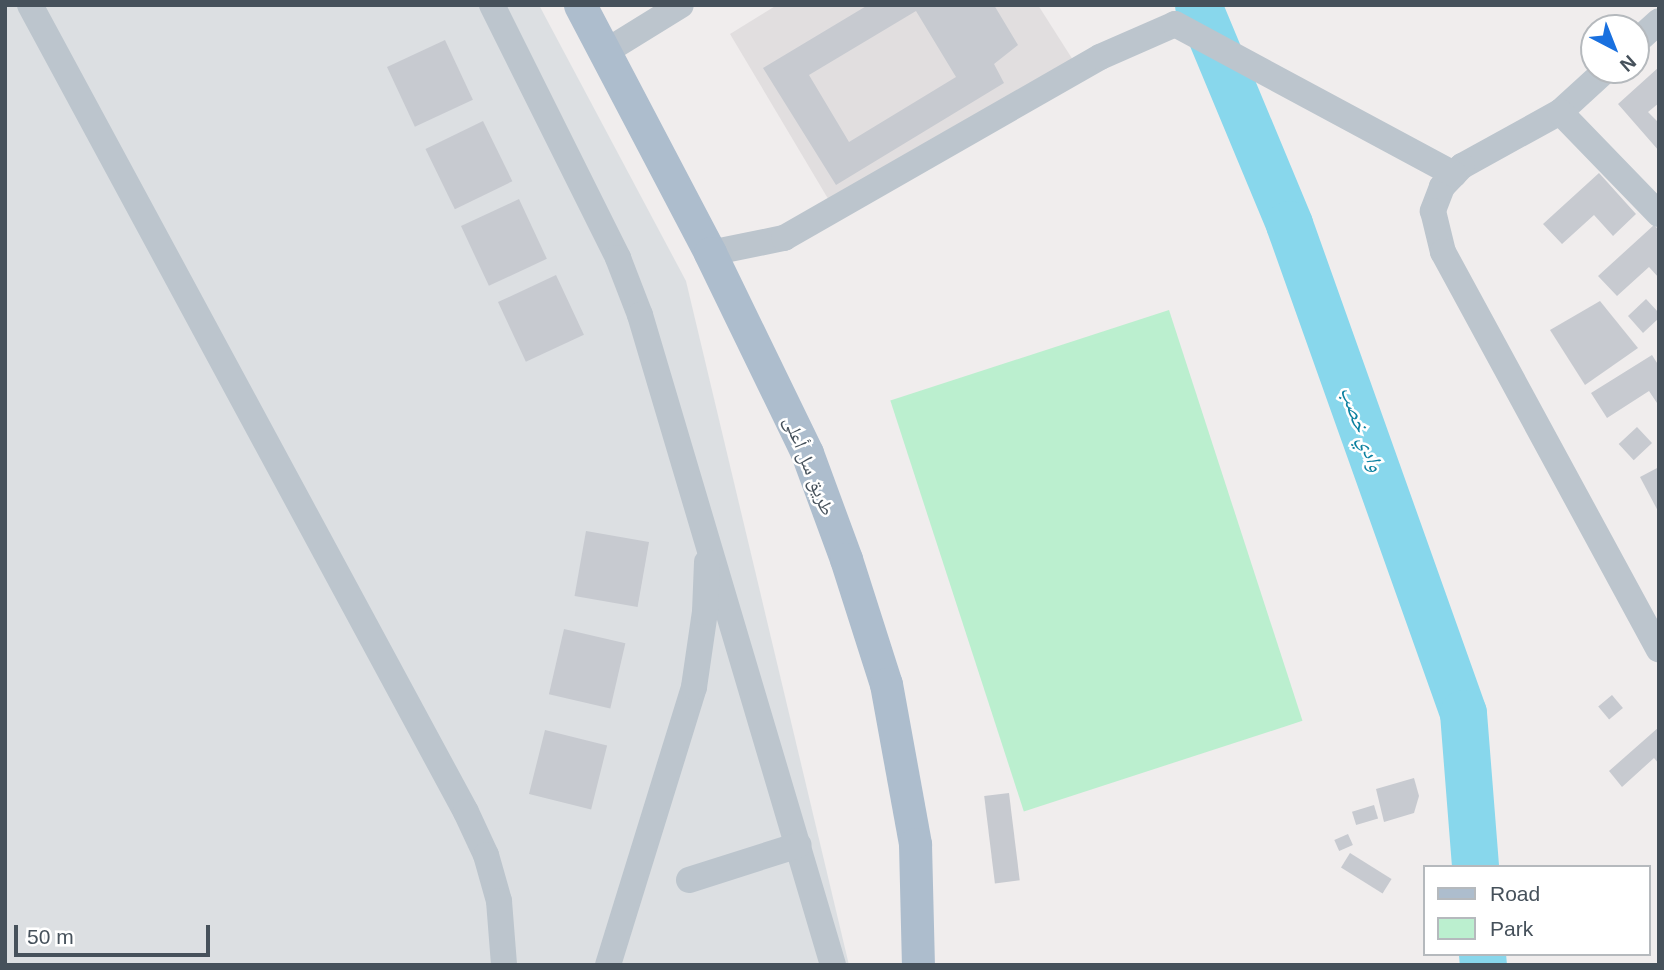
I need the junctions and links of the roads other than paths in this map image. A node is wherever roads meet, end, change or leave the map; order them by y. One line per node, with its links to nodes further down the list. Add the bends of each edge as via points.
1 (30, 5): 15 (street, via 466,812 499,901)
2 (492, 5): 11 (street, via 630,286)
3 (580, 5): 5 (main road, طريق سل أعلى)
4 (681, 5): 5 (street)
5 (605, 52): 10 (main road, طريق سل أعلى)
6 (1591, 84): 7 (street)
7 (1560, 112): 8 (street); 9 (street)
8 (1454, 174): 10 (street, via 1175,24 1100,57 784,238); 12 (street, via 1442,187 1433,211 1443,251)
9 (1659, 214)
10 (710, 253): 18 (main road, طريق سل أعلى, via 807,453 886,684 915,844)
11 (706, 535): 13 (street); 16 (street, via 705,611 694,687)
12 (1659, 649)
13 (799, 845): 14 (street); 17 (street)
14 (689, 880)
15 (504, 965)
16 (608, 965)
17 (833, 965)
18 (918, 965)

